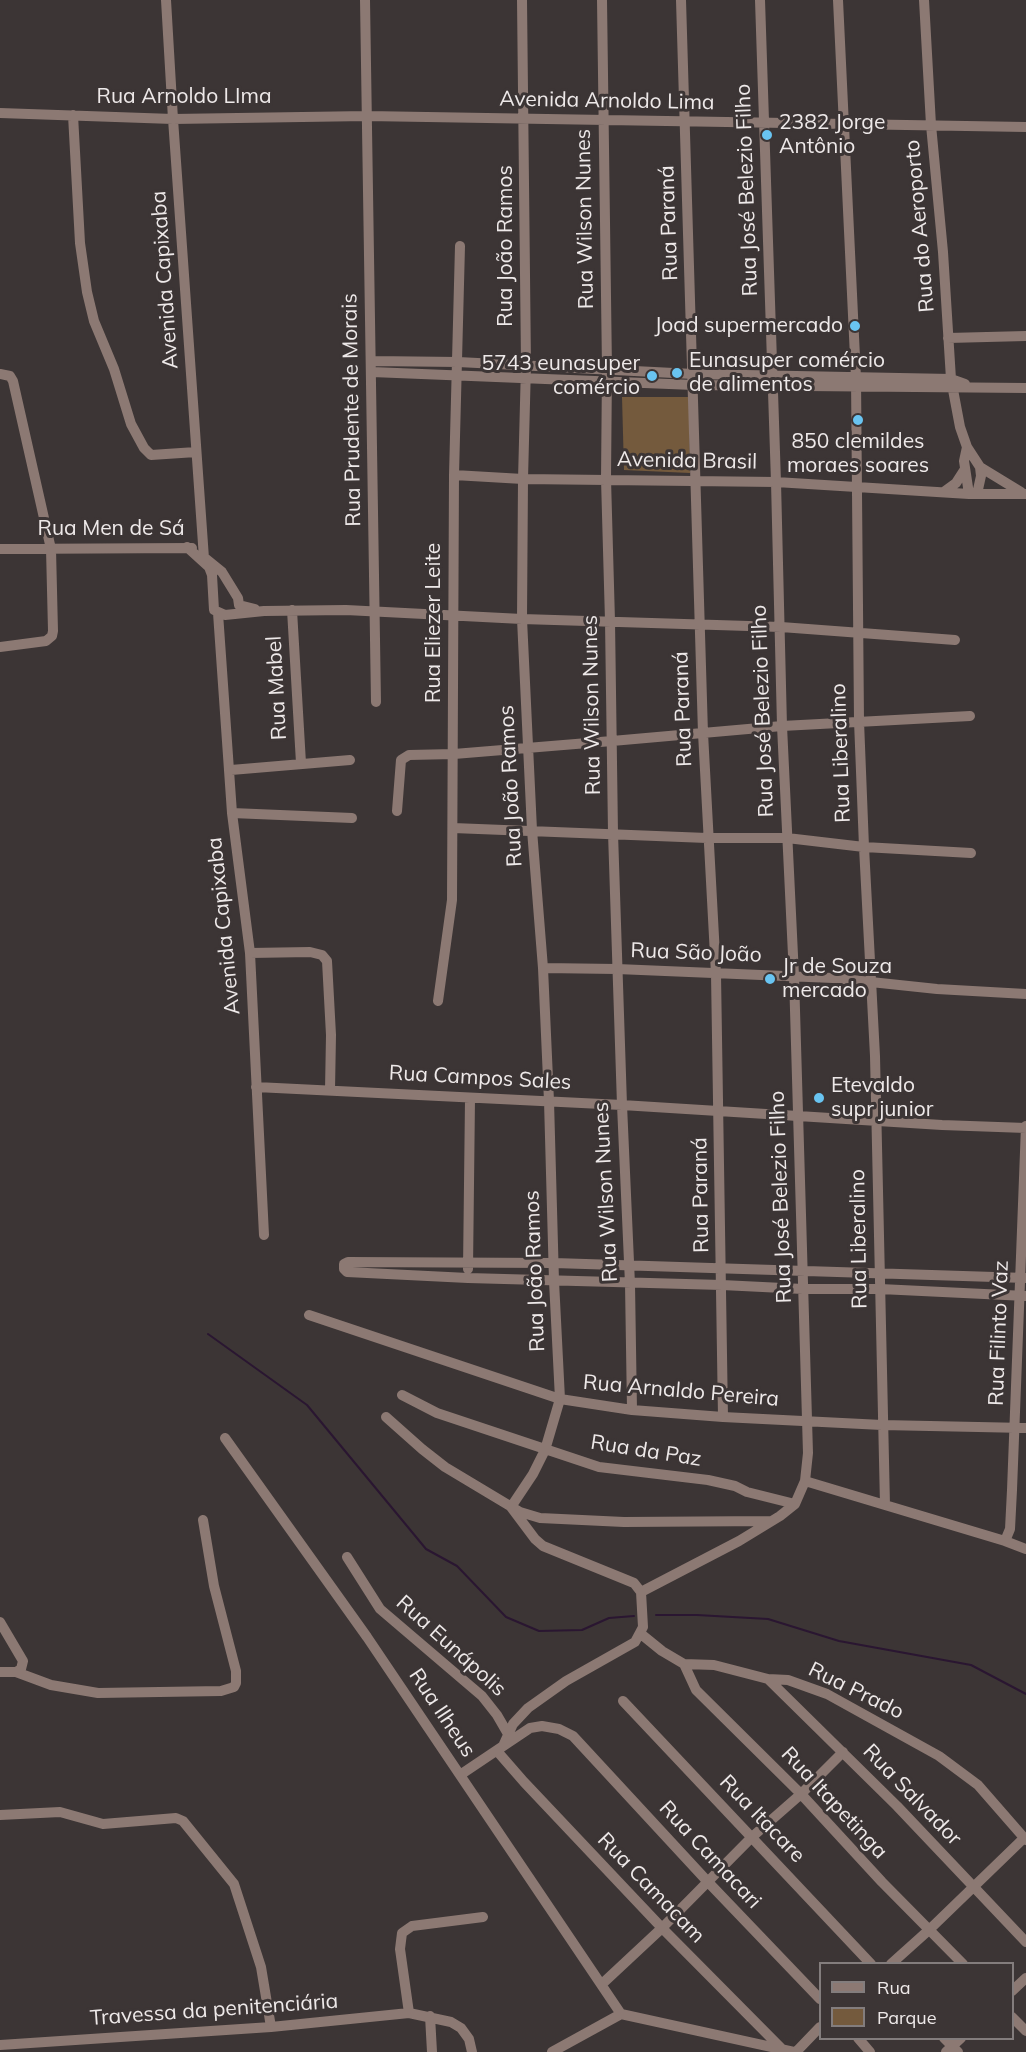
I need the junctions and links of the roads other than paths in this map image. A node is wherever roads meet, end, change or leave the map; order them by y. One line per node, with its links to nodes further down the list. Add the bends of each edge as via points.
1 (166, 0): 12 (street, Avenida Capixaba)
2 (365, 0): 11 (street, Rua Prudente de Morais)
3 (522, 0): 13 (street, Rua João Ramos)
4 (602, 0): 14 (street, Rua Wilson Nunes)
5 (681, 0): 15 (street, Rua Paraná)
6 (759, 0): 17 (street, Rua José Belezio Filho)
7 (838, 0): 16 (street, Rua Liberalino)
8 (924, 0): 18 (street, Rua do Aeroporto)
9 (0, 113): 10 (street, Rua Arnoldo LIma)
10 (73, 115): 12 (street, Rua Arnoldo LIma); 37 (street, via 80,243 87,292 131,424 151,455)
11 (367, 116): 12 (street, Rua Arnoldo LIma); 13 (street, Avenida Arnoldo Lima); 25 (street, Rua Prudente de Morais)
12 (173, 119): 37 (street, Avenida Capixaba)
13 (524, 120): 14 (street, Avenida Arnoldo Lima); 24 (street, Rua João Ramos)
14 (603, 120): 15 (street, Avenida Arnoldo Lima); 26 (street, Rua Wilson Nunes)
15 (685, 120): 17 (street, Avenida Arnoldo Lima); 30 (street, Rua Paraná)
16 (845, 122): 17 (street, Avenida Arnoldo Lima); 18 (street, Avenida Arnoldo Lima); 33 (street, Rua Liberalino)
17 (764, 123): 31 (street, Rua José Belezio Filho)
18 (931, 125): 19 (street, Avenida Arnoldo Lima); 22 (street, Rua do Aeroporto)
19 (1026, 127)
20 (460, 246): 23 (street, Rua Eliezer Leite)
21 (1026, 336): 22 (street)
22 (948, 338): 34 (street, Rua do Aeroporto)
23 (458, 362): 24 (street); 25 (street); 28 (street, Rua Eliezer Leite)
24 (526, 365): 26 (street); 29 (street, Rua João Ramos)
25 (372, 366): 28 (street); 56 (street, Rua Prudente de Morais)
26 (607, 369): 30 (street); 32 (street, Rua Wilson Nunes)
27 (2, 374): 51 (street, via 13,381)
28 (458, 374): 29 (street); 40 (street, Rua Eliezer Leite)
29 (526, 377): 32 (street); 41 (street, Rua João Ramos)
30 (694, 380): 31 (street); 32 (street); 43 (street, Rua Paraná)
31 (772, 381): 33 (street); 44 (street, Rua José Belezio Filho)
32 (607, 382): 42 (street, Rua Wilson Nunes)
33 (856, 383): 34 (street); 45 (street, Rua Liberalino)
34 (951, 383): 35 (street); 36 (street, Rua do Aeroporto)
35 (1026, 388)
36 (967, 447): 38 (street); 39 (street)
37 (196, 452): 52 (street, Avenida Capixaba)
38 (980, 466): 47 (street); 48 (street, via 981,476)
39 (965, 469): 46 (street); 48 (street)
40 (454, 475): 41 (street, Avenida Brasil); 57 (street, Rua Eliezer Leite)
41 (523, 479): 42 (street, Avenida Brasil); 58 (street, Rua João Ramos)
42 (606, 479): 43 (street, Avenida Brasil); 59 (street, Rua Wilson Nunes)
43 (696, 482): 44 (street, Avenida Brasil); 60 (street, Rua Paraná)
44 (776, 482): 45 (street, Avenida Brasil); 61 (street, Rua José Belezio Filho)
45 (858, 486): 46 (street, Avenida Brasil); 62 (street, Rua Liberalino)
46 (945, 491): 48 (street, Avenida Brasil)
47 (1024, 493): 48 (street, Avenida Brasil)
48 (973, 494)
49 (187, 547): 51 (street, Rua Men de Sá); 52 (street, Rua Men de Sá); 53 (street, Avenida Capixaba, via 212,575)
50 (0, 549): 51 (street, Rua Men de Sá)
51 (51, 549): 64 (street, via 52,636 46,641)
52 (204, 558): 54 (street, Rua Men de Sá, via 222,572 239,605)
53 (216, 609): 54 (street, via 225,615); 75 (street, Avenida Capixaba)
54 (264, 610): 55 (street)
55 (292, 610): 56 (street); 74 (street, Rua Mabel)
56 (375, 611): 57 (street); 65 (street, Rua Prudente de Morais)
57 (453, 614): 58 (street); 72 (street, Rua Eliezer Leite)
58 (522, 619): 59 (street); 71 (street, Rua João Ramos)
59 (610, 621): 60 (street); 70 (street, Rua Wilson Nunes)
60 (700, 626): 61 (street); 69 (street, Rua Paraná)
61 (781, 627): 62 (street); 68 (street, Rua José Belezio Filho)
62 (858, 633): 63 (street); 67 (street, Rua Liberalino)
63 (954, 640)
64 (0, 647)
65 (376, 702)
66 (970, 716): 67 (street)
67 (859, 721): 68 (street); 84 (street, Rua Liberalino)
68 (783, 726): 69 (street); 83 (street, Rua José Belezio Filho)
69 (703, 734): 70 (street); 82 (street, Rua Paraná)
70 (612, 741): 71 (street); 81 (street, Rua Wilson Nunes)
71 (529, 748): 72 (street); 80 (street, Rua João Ramos)
72 (454, 754): 76 (street, via 409,756 401,760); 79 (street, Rua Eliezer Leite)
73 (350, 760): 74 (street)
74 (301, 763): 75 (street)
75 (231, 771): 77 (street, Avenida Capixaba)
76 (398, 811)
77 (232, 813): 78 (street); 86 (street, Avenida Capixaba)
78 (352, 819)
79 (453, 828): 80 (street); 93 (street, Rua Eliezer Leite, via 452,900)
80 (532, 830): 81 (street); 87 (street, Rua João Ramos)
81 (613, 833): 82 (street); 88 (street, Rua Wilson Nunes)
82 (707, 838): 83 (street); 89 (street, Rua Paraná)
83 (787, 838): 84 (street); 90 (street, Rua José Belezio Filho)
84 (864, 847): 85 (street); 91 (street, Rua Liberalino)
85 (971, 853)
86 (250, 953): 94 (street, Avenida Capixaba); 95 (street, via 310,952 327,961)
87 (543, 968): 88 (street, Rua São João); 97 (street, Rua João Ramos)
88 (617, 969): 89 (street, Rua São João); 98 (street, Rua Wilson Nunes)
89 (716, 974): 90 (street, Rua São João); 99 (street, Rua Paraná)
90 (794, 976): 91 (street, Rua São João); 100 (street, Rua José Belezio Filho)
91 (872, 982): 92 (street, Rua São João); 101 (street, Rua Liberalino)
92 (1026, 994)
93 (438, 1000)
94 (256, 1087): 95 (street, Rua Campos Sales); 103 (street, Avenida Capixaba)
95 (330, 1090): 96 (street, Rua Campos Sales)
96 (470, 1098): 97 (street, Rua Campos Sales); 105 (street)
97 (549, 1101): 98 (street, Rua Campos Sales); 104 (street, Rua João Ramos)
98 (622, 1105): 99 (street, Rua Campos Sales); 106 (street, Rua Wilson Nunes)
99 (718, 1111): 100 (street, Rua Campos Sales); 107 (street, Rua Paraná)
100 (798, 1116): 101 (street, Rua Campos Sales); 108 (street, Rua José Belezio Filho)
101 (876, 1121): 102 (street, Rua Campos Sales); 109 (street, Rua Liberalino)
102 (1026, 1127): 111 (street, Rua Filinto Vaz)
103 (264, 1235)
104 (554, 1263): 105 (street); 106 (street); 112 (street, Rua João Ramos)
105 (468, 1264): 110 (street); 110 (street, via 344,1264 347,1272)
106 (629, 1266): 107 (street); 113 (street, Rua Wilson Nunes)
107 (722, 1269): 108 (street); 114 (street, Rua Paraná)
108 (803, 1271): 109 (street); 115 (street, Rua José Belezio Filho)
109 (880, 1273): 111 (street); 116 (street, Rua Liberalino)
110 (468, 1278): 112 (street)
111 (1024, 1278): 117 (street, Rua Filinto Vaz)
112 (554, 1281): 113 (street); 120 (street, Rua João Ramos)
113 (630, 1284): 114 (street); 121 (street, Rua Wilson Nunes)
114 (722, 1285): 115 (street); 123 (street, Rua Paraná)
115 (803, 1289): 116 (street); 124 (street, Rua José Belezio Filho)
116 (880, 1289): 117 (street); 125 (street, Rua Liberalino)
117 (1023, 1296): 126 (street, Rua Filinto Vaz)
118 (309, 1315): 120 (street, Rua Arnaldo Pereira)
119 (402, 1395): 128 (street, Rua da Paz, via 437,1413)
120 (560, 1399): 121 (street, Rua Arnaldo Pereira); 128 (street, Rua João Ramos)
121 (632, 1410): 123 (street, Rua Arnaldo Pereira)
122 (386, 1417): 132 (street, via 445,1467)
123 (723, 1417): 124 (street, Rua Arnaldo Pereira)
124 (807, 1421): 125 (street, Rua Arnaldo Pereira); 129 (street, Rua José Belezio Filho)
125 (882, 1425): 126 (street, Rua Arnaldo Pereira); 131 (street, Rua Liberalino)
126 (1020, 1428): 135 (street, Rua Filinto Vaz, via 1010,1529)
127 (225, 1438): 149 (street, Rua Ilheus)
128 (545, 1450): 130 (street, Rua da Paz, via 599,1467 708,1480); 132 (street, Rua João Ramos)
129 (805, 1481): 130 (street); 131 (street)
130 (795, 1504): 134 (street)
131 (885, 1505): 135 (street)
132 (511, 1507): 134 (street, via 540,1518); 138 (street, via 543,1546 634,1583)
133 (203, 1520): 143 (street, via 214,1586 236,1671 234,1688 98,1693 51,1685)
134 (771, 1521): 138 (street)
135 (1005, 1541): 136 (street)
136 (1026, 1549)
137 (347, 1557): 146 (street, Rua Eunápolis, via 380,1609 482,1696)
138 (641, 1592): 140 (street)
139 (0, 1622): 143 (street, via 23,1660)
140 (641, 1634): 141 (street, Rua Prado); 146 (street, via 635,1642 566,1681 528,1708)
141 (684, 1664): 144 (street, Rua Prado, via 714,1665); 150 (street, Rua Itapetinga, via 696,1690)
142 (0, 1672): 143 (street)
143 (16, 1672)
144 (768, 1678): 148 (street, Rua Salvador); 153 (street, Rua Prado, via 788,1680 827,1694 939,1756 978,1785)
145 (623, 1701): 152 (street, Rua Itacare)
146 (508, 1734): 147 (street)
147 (500, 1749): 149 (street); 154 (street, Rua Camacari, via 530,1728 559,1729 573,1736); 157 (street, Rua Camacam, via 524,1782)
148 (843, 1752): 150 (street); 155 (street, Rua Salvador)
149 (460, 1775): 164 (street, Rua Ilheus)
150 (801, 1794): 152 (street); 158 (street, Rua Itapetinga)
151 (0, 1815): 171 (street, via 60,1812 103,1824 176,1818 183,1821 234,1884 261,1967)
152 (752, 1837): 154 (street); 160 (street, Rua Itacare)
153 (1025, 1839): 155 (street)
154 (708, 1882): 157 (street); 166 (street, Rua Camacari)
155 (972, 1887): 158 (street); 159 (street, Rua Salvador)
156 (483, 1917): 167 (street, via 412,1926 402,1933 400,1949)
157 (662, 1928): 164 (street); 176 (street, Rua Camacam)
158 (930, 1929): 161 (street); 162 (street, Rua Itapetinga)
159 (1026, 1942)
160 (869, 1962)
161 (893, 1962)
162 (961, 1962)
163 (1026, 1978): 165 (street)
164 (602, 1984): 168 (street, Rua Ilheus)
165 (1014, 1988)
166 (819, 1998)
167 (409, 2013): 169 (street, Travessa da penitenciária); 171 (street, Travessa da penitenciária)
168 (621, 2014): 176 (street); 179 (street)
169 (430, 2016): 177 (street); 178 (street, Travessa da penitenciária, via 461,2028)
170 (1014, 2018): 173 (street)
171 (271, 2027): 175 (street, Travessa da penitenciária)
172 (819, 2028): 180 (street)
173 (1026, 2031)
174 (860, 2040): 181 (street)
175 (0, 2045)
176 (781, 2048): 180 (street)
177 (432, 2052)
178 (472, 2052)
179 (552, 2052)
180 (795, 2052)
181 (870, 2052)

